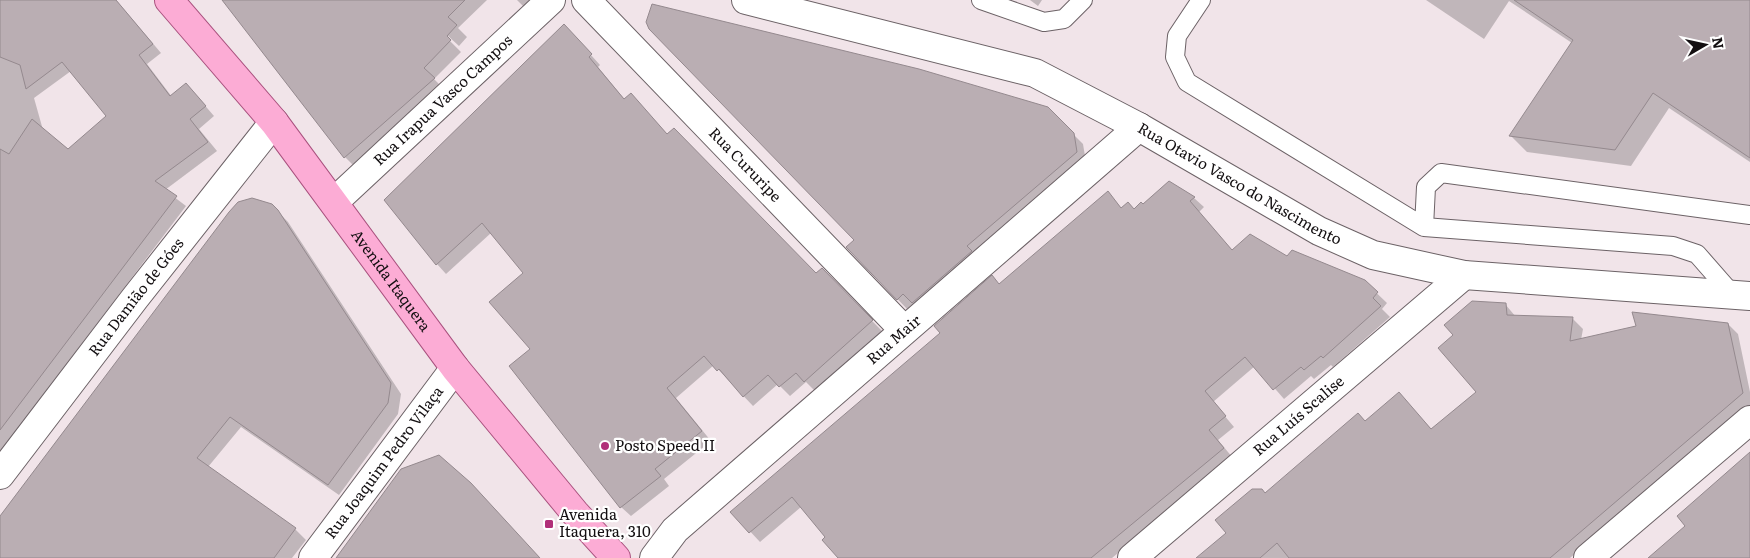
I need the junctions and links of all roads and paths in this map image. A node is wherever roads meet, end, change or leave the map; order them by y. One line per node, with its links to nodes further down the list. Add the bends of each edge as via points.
1 (169, 0): 8 (main road, Avenida Itaquera)
2 (551, 0): 10 (street, Rua Irapua Vasco Campos)
3 (586, 0): 15 (street, Rua Cururipe)
4 (746, 0): 9 (street, Rua Otavio Vasco do Nascimento, via 1035,73)
5 (981, 0): 6 (lane, via 1044,22 1064,19)
6 (1083, 0)
7 (1200, 0): 12 (lane, via 1177,36 1175,57 1188,82)
8 (274, 122): 10 (main road, Avenida Itaquera); 18 (street, Rua Damião de Góes)
9 (1140, 127): 13 (street, Rua Otavio Vasco do Nascimento, via 1319,231 1373,255); 15 (street, Rua Mair)
10 (334, 202): 16 (main road, Avenida Itaquera)
11 (1750, 215): 12 (lane, via 1441,173 1426,187)
12 (1424, 227): 14 (lane, via 1673,246 1697,254)
13 (1464, 275): 14 (street, Rua Otavio Vasco do Nascimento); 22 (street, Rua Luís Scalise)
14 (1741, 295)
15 (904, 330): 21 (street, Rua Mair, via 675,530)
16 (455, 368): 19 (street, Rua Joaquim Pedro Vilaça); 20 (main road, Avenida Itaquera)
17 (1750, 420): 23 (street)
18 (0, 475)
19 (313, 558)
20 (616, 558)
21 (654, 558)
22 (1132, 558)
23 (1588, 558)

